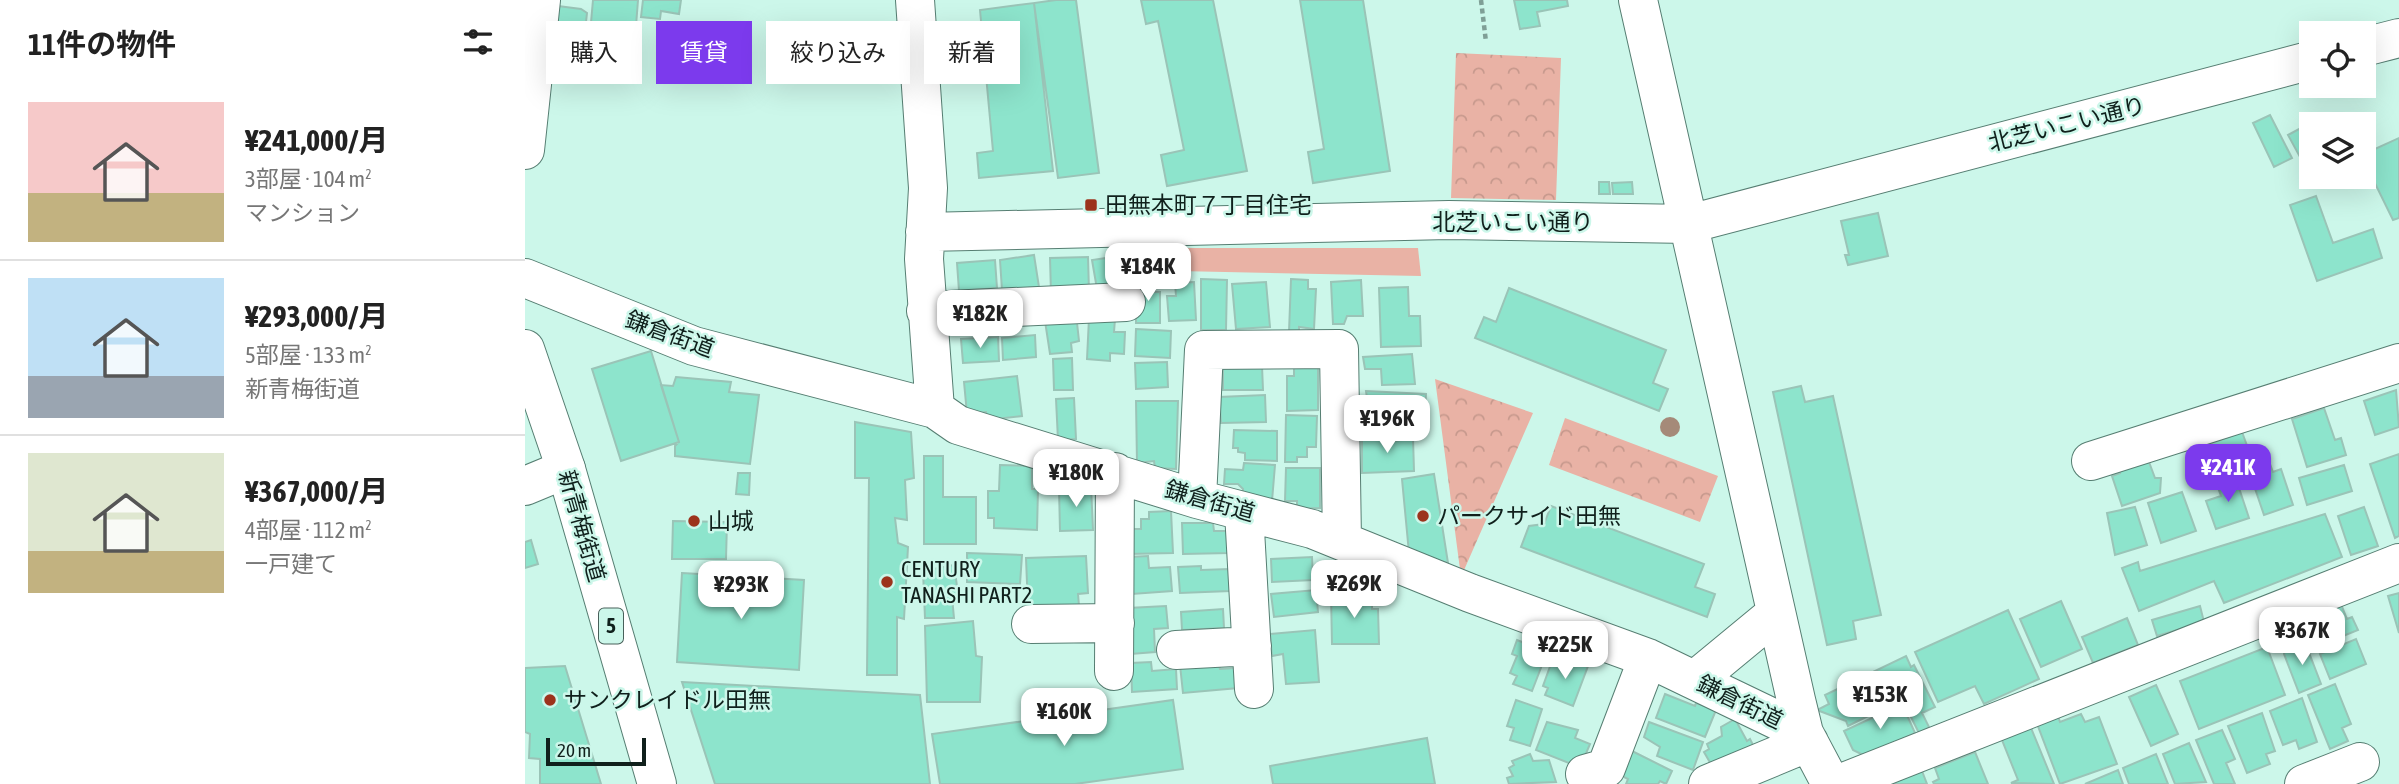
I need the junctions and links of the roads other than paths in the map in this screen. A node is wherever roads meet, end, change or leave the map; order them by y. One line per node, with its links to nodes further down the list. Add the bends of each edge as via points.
1 (541, 0): 7 (street)
2 (915, 0): 9 (street, via 928,188)
3 (1637, 0): 8 (street)
4 (2399, 38): 5 (street)
5 (2376, 44)
6 (2299, 63): 8 (street, 北芝いこい通り)
7 (525, 150)
8 (1689, 224): 9 (street, 北芝いこい通り, via 1449,220); 24 (street)
9 (925, 232): 12 (street)
10 (525, 278): 15 (street, 鎌倉街道, via 694,345)
11 (1126, 302): 12 (street)
12 (926, 311): 15 (street)
13 (525, 349): 17 (street, 新青梅街道 / 5)
14 (2399, 363): 16 (street)
15 (935, 409): 18 (street, 鎌倉街道, via 958,425)
16 (2091, 461)
17 (566, 469): 19 (street); 36 (street, 新青梅街道 / 5)
18 (1115, 472): 20 (street, 鎌倉街道); 25 (street)
19 (525, 486)
20 (1197, 499): 21 (street, 鎌倉街道); 22 (street, via 1205,350 1339,349)
21 (1244, 512): 22 (street, 鎌倉街道); 27 (street)
22 (1342, 541): 29 (street, 鎌倉街道)
23 (2399, 563): 39 (street)
24 (1775, 614): 31 (street); 33 (street)
25 (1115, 623): 26 (street); 30 (street)
26 (1031, 624)
27 (1252, 646): 28 (street); 32 (street)
28 (1176, 650)
29 (1648, 658): 31 (street, 鎌倉街道); 35 (street, via 1606,768)
30 (1114, 671)
31 (1695, 680): 33 (street, 鎌倉街道)
32 (1254, 689)
33 (1807, 738): 37 (street); 38 (street)
34 (2360, 762): 40 (street)
35 (1585, 774)
36 (657, 784)
37 (1708, 784)
38 (1831, 784)
39 (1839, 784)
40 (2304, 784)

